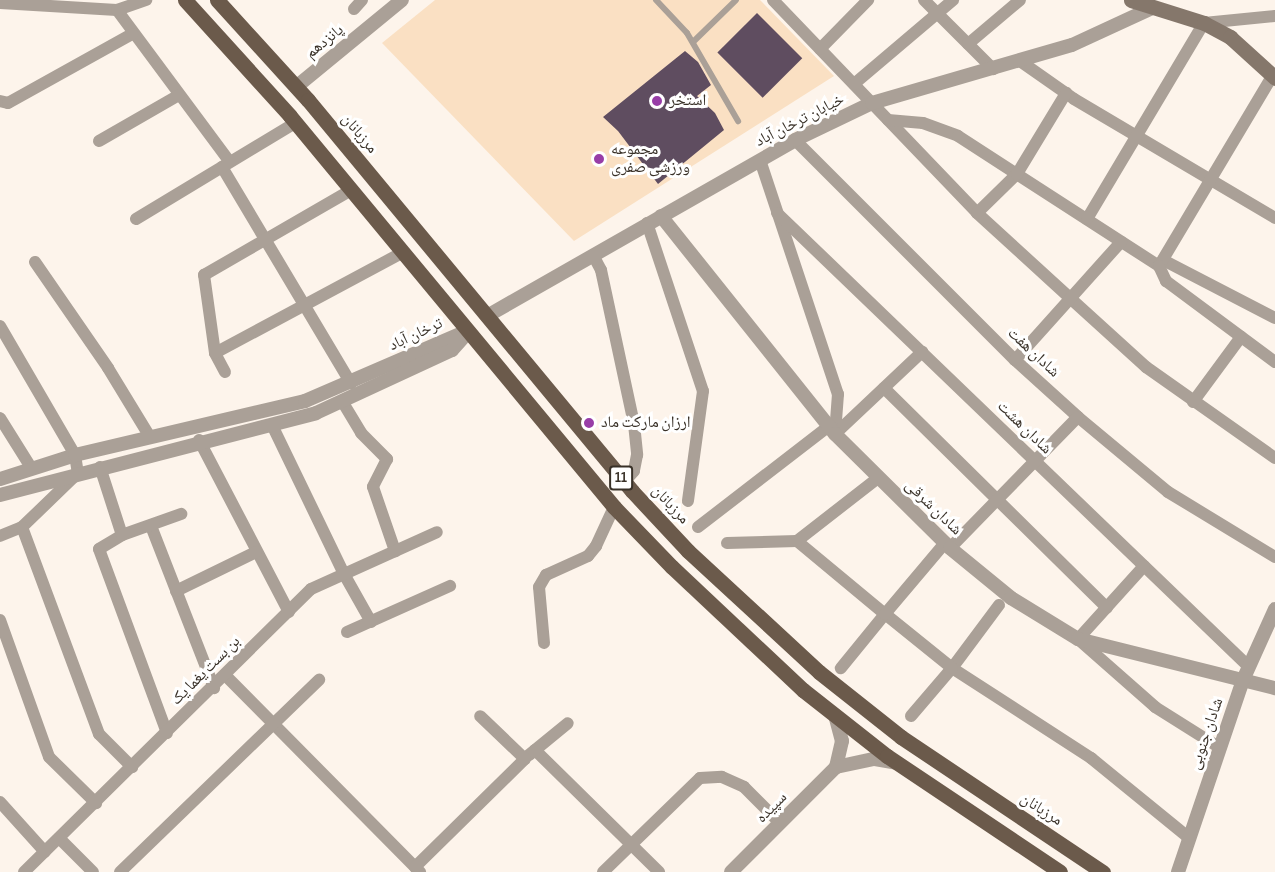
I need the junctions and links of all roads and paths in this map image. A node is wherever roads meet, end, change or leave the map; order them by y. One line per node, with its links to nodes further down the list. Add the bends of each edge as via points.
1 (146, 0): 15 (street)
2 (185, 0): 34 (main road, 11)
3 (217, 0): 27 (main road, مرزبانان / 11)
4 (402, 0): 27 (street, پانزدهم)
5 (656, 0): 20 (lane)
6 (736, 0): 20 (lane)
7 (773, 0): 22 (street)
8 (868, 0): 22 (street)
9 (924, 0): 16 (street)
10 (953, 0): 16 (street)
11 (1020, 0): 21 (street)
12 (1131, 0): 14 (main road)
13 (0, 3): 15 (street)
14 (1152, 8): 18 (main road); 23 (street, خیابان ترخان آباد, via 1072,45)
15 (117, 10): 19 (street)
16 (938, 14): 21 (street); 26 (street)
17 (1275, 16): 18 (street)
18 (1204, 23): 25 (main road, via 1230,37); 35 (street)
19 (132, 34): 29 (street); 30 (street, via 8,103)
20 (693, 42): 33 (lane)
21 (968, 44): 24 (street)
22 (820, 49): 26 (street)
23 (1020, 61): 24 (street, خیابان ترخان آباد); 28 (street)
24 (993, 69): 31 (street, خیابان ترخان آباد)
25 (1274, 76): 41 (street)
26 (854, 84): 31 (street)
27 (296, 87): 58 (main road, مرزبانان / 11)
28 (1066, 93): 35 (street); 40 (street)
29 (179, 95): 37 (street); 39 (street)
30 (0, 101)
31 (872, 104): 32 (street); 36 (street, خیابان ترخان آباد)
32 (888, 120): 40 (street, via 923,123 958,136); 44 (street)
33 (738, 121)
34 (296, 123): 39 (street); 42 (main road, 11)
35 (1137, 137): 41 (street); 48 (street)
36 (795, 140): 38 (street, خیابان ترخان آباد); 65 (street, شادان هفت)
37 (99, 141)
38 (760, 160): 43 (street); 45 (street, خیابان ترخان آباد)
39 (226, 165): 47 (street); 50 (street)
40 (1017, 174): 44 (street); 48 (street)
41 (1209, 182): 46 (street); 55 (street)
42 (351, 190): 50 (street); 52 (main road, 11)
43 (777, 213): 63 (street, شادان هشت); 75 (street, via 838,394)
44 (977, 213): 56 (street)
45 (660, 216): 49 (street, خیابان ترخان آباد); 75 (street, شادان شرقی)
46 (1275, 218)
47 (136, 219)
48 (1087, 219): 51 (street)
49 (647, 223): 53 (street, خیابان ترخان آباد); 89 (street, via 703,391)
50 (265, 240): 57 (street); 64 (street, via 204,275)
51 (1121, 242): 55 (street); 56 (street)
52 (403, 252): 57 (street); 61 (main road, 11)
53 (593, 255): 58 (street, خیابان ترخان آباد); 86 (street, via 601,270 634,424 637,455 634,471)
54 (35, 262): 76 (street)
55 (1161, 263): 59 (street); 62 (street, via 1166,281)
56 (1070, 298): 65 (street); 71 (street, via 1146,367)
57 (305, 306): 64 (street); 68 (street)
58 (487, 316): 61 (main road); 86 (main road, مرزبانان / 11)
59 (1275, 318)
60 (0, 326): 78 (street)
61 (469, 331): 68 (street, ترخان آباد); 70 (street, ترخان آباد, via 452,350); 90 (main road, 11)
62 (1241, 337): 66 (street); 71 (street)
63 (922, 352): 69 (street); 80 (street, شادان هشت)
64 (214, 353): 67 (street)
65 (1015, 360): 72 (street, شادان هفت)
66 (1275, 362)
67 (225, 372)
68 (351, 383): 76 (street, ترخان آباد, via 305,401)
69 (884, 388): 75 (street); 88 (street)
70 (342, 401): 74 (street, ترخان آباد); 101 (street, via 361,434 387,459 373,487)
71 (1193, 402): 79 (street)
72 (1078, 417): 80 (street); 103 (street, شادان هفت, via 1168,492)
73 (0, 418): 82 (street)
74 (272, 425): 77 (street, ترخان آباد); 105 (street)
75 (832, 430): 84 (street, شادان شرقی); 94 (street)
76 (150, 437): 78 (street, ترخان آباد)
77 (199, 440): 81 (street, ترخان آباد); 102 (street)
78 (75, 455): 82 (street, ترخان آباد); 83 (street)
79 (1275, 458)
80 (1036, 462): 88 (street); 104 (street, شادان هشت)
81 (100, 467): 83 (street, ترخان آباد); 96 (street)
82 (32, 469): 85 (street, ترخان آباد)
83 (78, 473): 87 (street, ترخان آباد); 93 (street)
84 (878, 478): 98 (street); 100 (street, شادان شرقی)
85 (0, 479)
86 (624, 482): 153 (main road, مرزبانان / 11, via 688,551 819,672 931,758)
87 (0, 495)
88 (999, 499): 100 (street); 109 (street)
89 (688, 501)
90 (614, 507): 117 (street, via 588,556 546,575 539,587); 126 (main road, 11, via 739,632)
91 (181, 514): 92 (street)
92 (151, 526): 96 (street); 107 (street)
93 (22, 527): 97 (street); 136 (street, via 99,734)
94 (698, 527)
95 (437, 532): 101 (street, بن بست یغما یک)
96 (122, 535): 131 (street, via 102,545 99,555)
97 (0, 536)
98 (796, 541): 99 (street); 112 (street)
99 (727, 543)
100 (947, 546): 112 (street); 116 (street, شادان شرقی, via 1011,598)
101 (394, 551): 105 (street, بن بست یغما یک)
102 (256, 552): 107 (street); 111 (street)
103 (1275, 557)
104 (1144, 566): 109 (street); 118 (street, شادان هشت)
105 (344, 574): 111 (street, بن بست یغما یک, via 311,589); 114 (street)
106 (450, 586): 114 (street)
107 (176, 591): 124 (street)
108 (999, 605): 120 (street)
109 (1107, 609): 116 (street)
110 (1275, 611): 118 (street, شادان جنوبی)
111 (289, 612): 121 (street, بن بست یغما یک)
112 (885, 614): 119 (street); 120 (street)
113 (0, 620): 139 (street, via 49,757)
114 (371, 622): 115 (street)
115 (347, 632)
116 (1078, 639): 123 (street, شادان شرقی); 132 (street, via 1155,707)
117 (544, 643)
118 (1248, 666): 123 (street, شادان جنوبی)
119 (841, 668)
120 (952, 668): 128 (street); 142 (street, via 1091,758)
121 (226, 675): 124 (street, بن بست یغما یک); 130 (street)
122 (319, 680): 130 (street)
123 (1243, 680): 125 (street, شادان شرقی); 132 (street, شادان جنوبی)
124 (214, 687): 131 (street, بن بست یغما یک)
125 (1275, 688)
126 (835, 715): 135 (main road, 11); 137 (street, via 842,741)
127 (480, 716): 134 (street)
128 (911, 716)
129 (568, 723): 133 (street)
130 (274, 724): 145 (street); 148 (street)
131 (167, 733): 136 (street, بن بست یغما یک)
132 (1220, 748): 142 (street, شادان جنوبی)
133 (535, 750): 134 (street); 143 (street)
134 (525, 759): 145 (street)
135 (898, 764): 137 (street, via 875,759); 152 (main road, 11)
136 (132, 767): 139 (street, بن بست یغما یک)
137 (836, 767): 140 (street, سپیده)
138 (0, 802): 144 (street)
139 (96, 803): 141 (street, بن بست یغما یک)
140 (780, 823): 143 (street, via 744,787 722,777 700,778); 151 (street, سپیده)
141 (59, 838): 144 (street, بن بست یغما یک); 147 (street)
142 (1190, 838): 154 (street, شادان جنوبی)
143 (632, 844): 149 (street); 150 (street)
144 (45, 852): 146 (street, بن بست یغما یک)
145 (418, 870)
146 (24, 872)
147 (93, 872)
148 (120, 872)
149 (603, 872)
150 (658, 872)
151 (731, 872)
152 (1060, 872)
153 (1103, 872)
154 (1178, 872)

